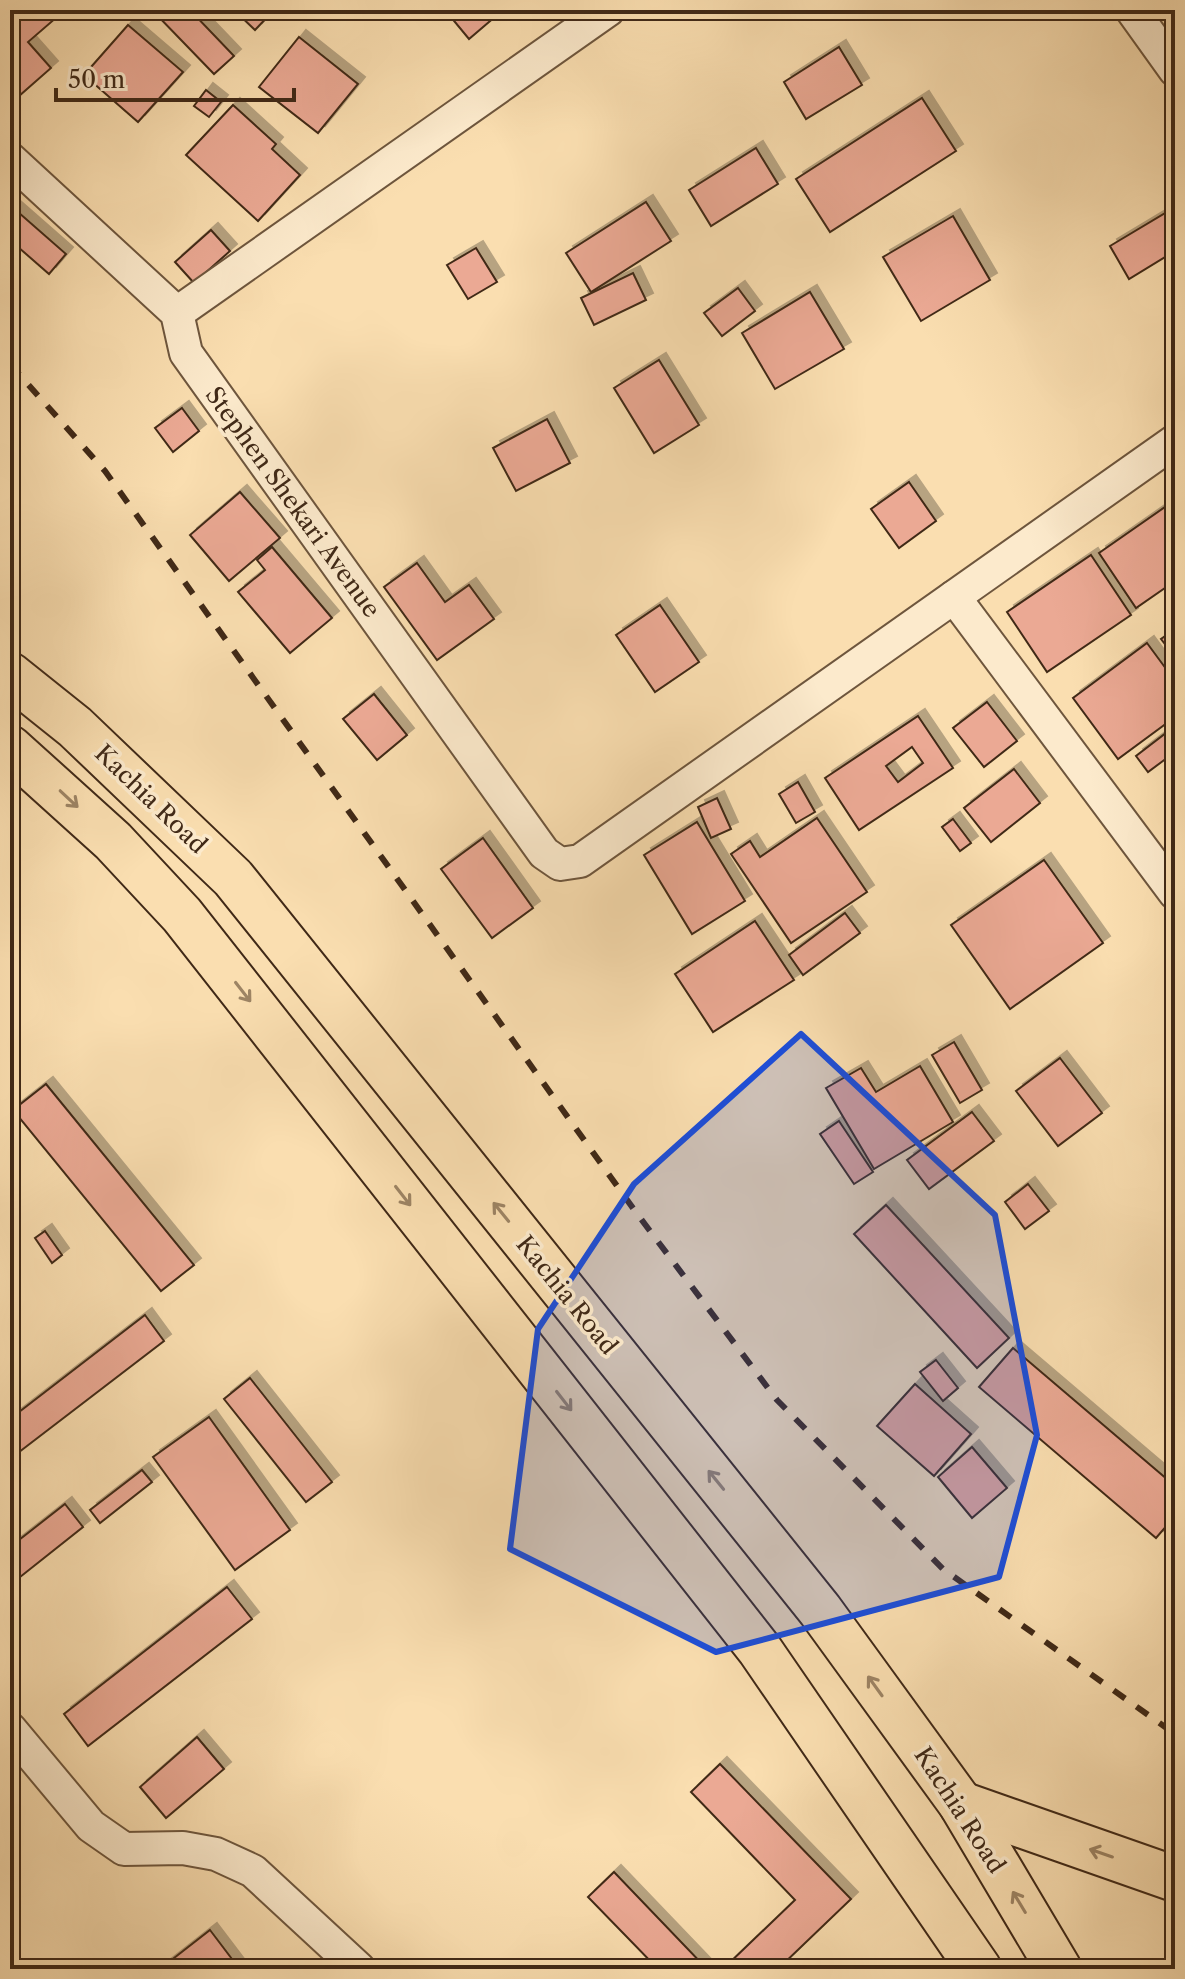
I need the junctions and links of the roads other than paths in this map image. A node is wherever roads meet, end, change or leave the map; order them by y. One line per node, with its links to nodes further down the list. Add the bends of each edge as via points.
1 (608, 10): 5 (street)
2 (1132, 10): 3 (street)
3 (1175, 70)
4 (10, 159): 5 (street)
5 (177, 313): 7 (street, Stephen Shekari Avenue, via 186,353 544,853 560,864 580,861)
6 (1175, 441): 7 (street)
7 (954, 597): 10 (street)
8 (10, 675): 12 (main road, Kachia Road, one-way to 8, via 820,1610 233,878 75,727)
9 (10, 748): 15 (main road, one-way to 15, via 113,841 182,915 760,1650)
10 (1175, 893)
11 (10, 1729): 14 (street, via 91,1826 124,1849 183,1848 216,1854 253,1871)
12 (961, 1804): 13 (main road, one-way to 12); 16 (main road, Kachia Road, one-way to 12)
13 (1175, 1879)
14 (359, 1969)
15 (979, 1969)
16 (1059, 1969)

